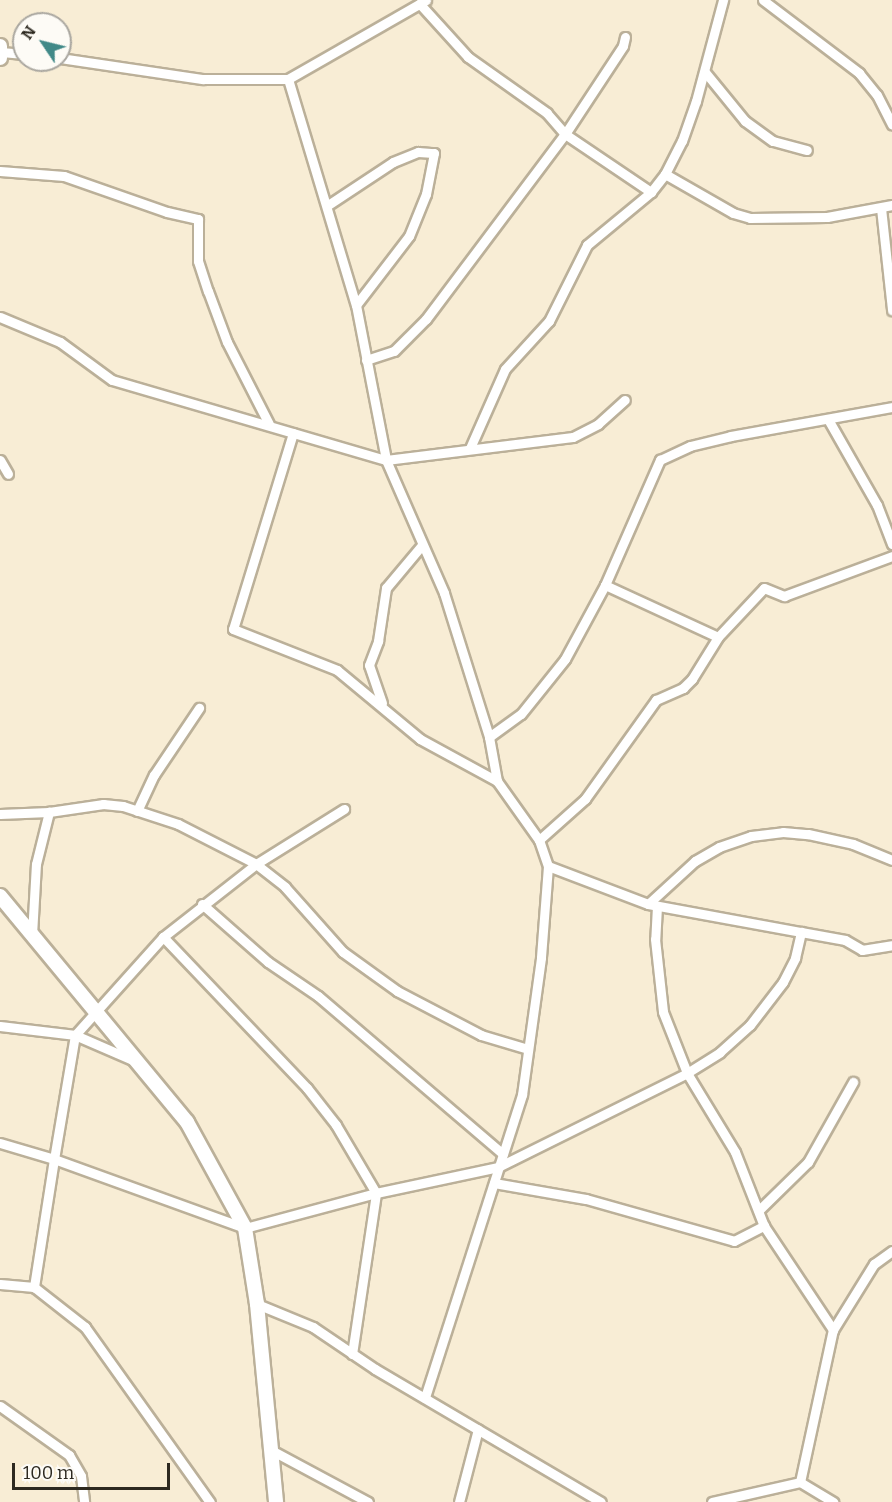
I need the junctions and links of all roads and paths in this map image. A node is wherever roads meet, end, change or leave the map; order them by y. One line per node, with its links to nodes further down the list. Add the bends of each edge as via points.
1 (723, 0): 9 (street)
2 (763, 0): 11 (street, via 859,73 877,95)
3 (423, 2): 10 (street); 12 (street, via 468,57 548,113)
4 (625, 37): 12 (street, via 623,46)
5 (0, 46): 6 (main road)
6 (1, 52): 7 (main road)
7 (0, 58)
8 (72, 60): 10 (street, via 203,79)
9 (705, 72): 13 (street, via 745,121 773,141); 15 (street, via 682,141)
10 (288, 79): 17 (street)
11 (892, 124)
12 (565, 134): 16 (street); 23 (street, via 426,319 394,351)
13 (807, 150)
14 (0, 171): 27 (street, via 64,176 198,219 198,261 208,291 227,342)
15 (665, 174): 16 (street); 19 (street, via 733,213 750,218 827,217)
16 (651, 192): 29 (street, via 587,245 549,321 505,369)
17 (328, 205): 20 (street); 20 (street, via 393,162 418,152 434,153 426,194 409,236)
18 (892, 205): 19 (street)
19 (881, 208): 21 (street)
20 (356, 305): 23 (street)
21 (892, 310)
22 (0, 317): 27 (street, via 60,342 112,380 236,418)
23 (366, 360): 31 (street)
24 (625, 400): 29 (street, via 598,424 573,437)
25 (892, 407): 26 (street)
26 (829, 421): 33 (street, via 877,505); 36 (street, via 731,436 669,453 654,467)
27 (269, 424): 28 (street)
28 (292, 433): 31 (street); 38 (street, via 233,629 338,670)
29 (470, 448): 31 (street)
30 (0, 460): 32 (street)
31 (386, 460): 34 (street)
32 (8, 474)
33 (892, 544)
34 (422, 545): 38 (street, via 386,588 378,640 369,664); 40 (street, via 444,593)
35 (892, 556): 37 (street, via 784,596 764,588)
36 (605, 585): 37 (street); 40 (street, via 565,659 541,693 521,714)
37 (718, 637): 46 (street, via 692,679 656,700 585,799)
38 (383, 705): 41 (street, via 420,739)
39 (199, 708): 43 (street, via 154,775)
40 (489, 737): 41 (street)
41 (497, 781): 46 (street)
42 (344, 809): 48 (street)
43 (137, 811): 44 (street, via 103,804); 48 (street, via 199,834)
44 (50, 812): 45 (street); 54 (street, via 36,864)
45 (0, 814)
46 (539, 840): 49 (street)
47 (892, 860): 52 (street, via 817,835 783,832 751,836 718,847 695,861)
48 (256, 864): 51 (street); 60 (street, via 285,887 343,952 397,992 482,1035)
49 (548, 866): 52 (street); 60 (street)
50 (0, 896): 54 (main road)
51 (202, 904): 55 (street); 65 (street, via 268,962 318,996)
52 (653, 905): 53 (street); 62 (street, via 663,1012)
53 (801, 932): 56 (street, via 844,940 862,950); 62 (street, via 795,958 783,982 750,1025 720,1052)
54 (32, 935): 57 (main road)
55 (163, 937): 57 (street); 69 (street, via 307,1088 336,1125)
56 (892, 945)
57 (96, 1012): 59 (street); 61 (main road)
58 (0, 1026): 59 (street)
59 (75, 1035): 61 (street); 66 (street)
60 (528, 1049): 65 (street, via 522,1095)
61 (138, 1062): 72 (main road, via 187,1122)
62 (687, 1073): 67 (street); 70 (street, via 735,1152)
63 (854, 1082): 70 (street, via 808,1162)
64 (0, 1143): 66 (street)
65 (503, 1154): 67 (street)
66 (54, 1159): 72 (street); 75 (street)
67 (498, 1167): 68 (street); 69 (street)
68 (494, 1183): 71 (street, via 586,1199 734,1241); 79 (street)
69 (376, 1193): 72 (street); 78 (street)
70 (760, 1209): 71 (street)
71 (764, 1226): 77 (street)
72 (245, 1228): 76 (main road)
73 (892, 1251): 77 (street, via 874,1264)
74 (0, 1284): 75 (street)
75 (34, 1287): 85 (street, via 69,1312 99,1344)
76 (257, 1304): 78 (street, via 313,1327); 82 (main road)
77 (833, 1330): 83 (street)
78 (352, 1354): 79 (street)
79 (424, 1398): 81 (street)
80 (0, 1406): 84 (street, via 69,1455 81,1476)
81 (478, 1429): 88 (street); 89 (street)
82 (272, 1450): 86 (main road); 87 (street)
83 (800, 1482): 90 (street); 91 (street)
84 (84, 1502)
85 (210, 1502)
86 (276, 1502)
87 (368, 1502)
88 (459, 1502)
89 (602, 1502)
90 (712, 1502)
91 (833, 1502)

